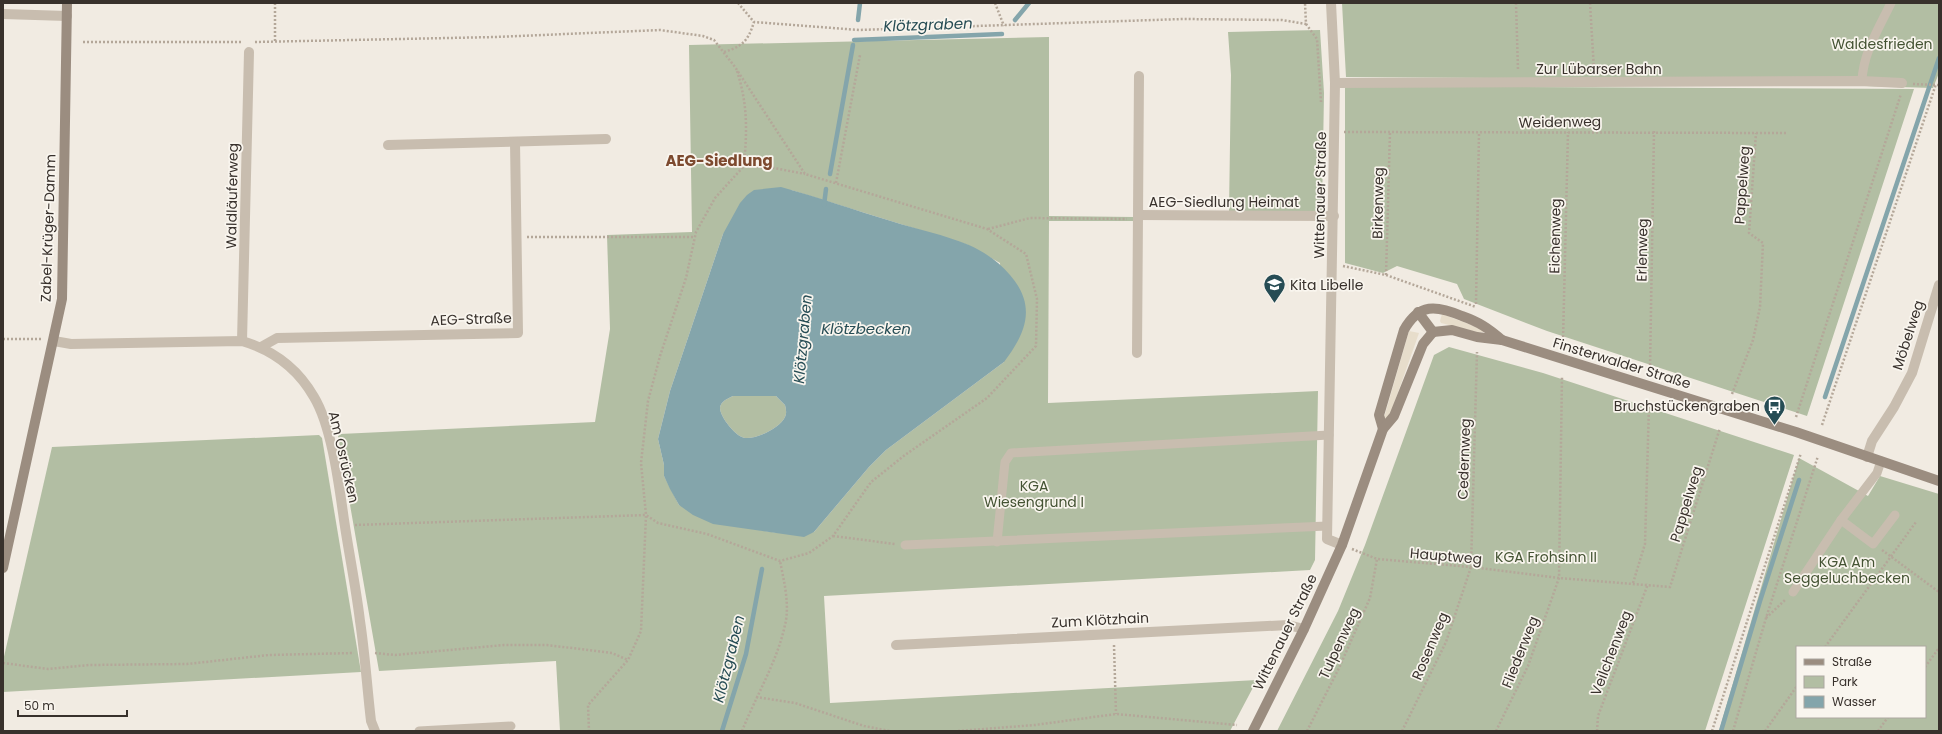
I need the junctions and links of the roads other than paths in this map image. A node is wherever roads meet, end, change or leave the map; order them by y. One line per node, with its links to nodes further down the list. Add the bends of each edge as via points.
1 (67, 3): 5 (street, Zabel-Krüger-Damm)
2 (1331, 3): 9 (street, Wittenauer Straße)
3 (1891, 3): 8 (lane, via 1862,68)
4 (3, 14): 5 (street)
5 (66, 16): 20 (street, Zabel-Krüger-Damm, via 62,299)
6 (249, 52): 21 (street, Waldläuferweg)
7 (1139, 76): 14 (street, AEG-Siedlung Heimat)
8 (1862, 81): 9 (street, Zur Lübarser Bahn); 10 (street, Zur Lübarser Bahn)
9 (1336, 83): 15 (street, Wittenauer Straße)
10 (1902, 87)
11 (606, 139): 12 (street)
12 (514, 142): 13 (street); 22 (street, AEG-Straße, via 518,333 277,338)
13 (388, 145)
14 (1138, 215): 15 (street, AEG-Siedlung Heimat); 23 (street, AEG-Siedlung Heimat)
15 (1334, 216): 25 (street, Wittenauer Straße)
16 (1939, 285): 26 (street, Möbelweg, via 1912,373 1872,441)
17 (1418, 312): 18 (street); 19 (street, Finsterwalder Straße, via 1433,307 1447,310 1486,326); 24 (street, Wittenauer Straße, via 1410,320 1402,338 1379,415)
18 (1433, 332): 19 (street, Finsterwalder Straße, via 1452,330); 24 (street, Wittenauer Straße, via 1423,344 1394,416)
19 (1502, 340): 26 (street, Finsterwalder Straße, via 1796,432)
20 (54, 341): 21 (street, Am Osrücken, via 71,344); 35 (street, Zabel-Krüger-Damm)
21 (242, 341): 22 (street, Am Osrücken)
22 (261, 346): 40 (street, Am Osrücken, via 286,363 300,378 314,398 325,421 345,525 364,652 371,720)
23 (1137, 353)
24 (1383, 429): 34 (street, Wittenauer Straße)
25 (1329, 435): 31 (street, Wittenauer Straße); 32 (lane, via 1011,453 1005,462)
26 (1866, 457): 27 (street, Finsterwalder Straße)
27 (1881, 461): 28 (street, Finsterwalder Straße); 30 (lane, via 1877,473)
28 (1939, 481)
29 (1895, 515): 30 (lane, via 1873,544)
30 (1841, 520): 36 (lane)
31 (1327, 526): 32 (lane); 34 (street, Wittenauer Straße, via 1327,539)
32 (997, 542): 33 (lane)
33 (905, 545)
34 (1342, 545): 37 (street, Wittenauer Straße)
35 (3, 568)
36 (1793, 592)
37 (1304, 629): 38 (street, Zum Klötzhain, via 1288,625); 42 (street, Wittenauer Straße)
38 (896, 645)
39 (511, 726): 41 (lane)
40 (375, 731)
41 (419, 731)
42 (1253, 731)

